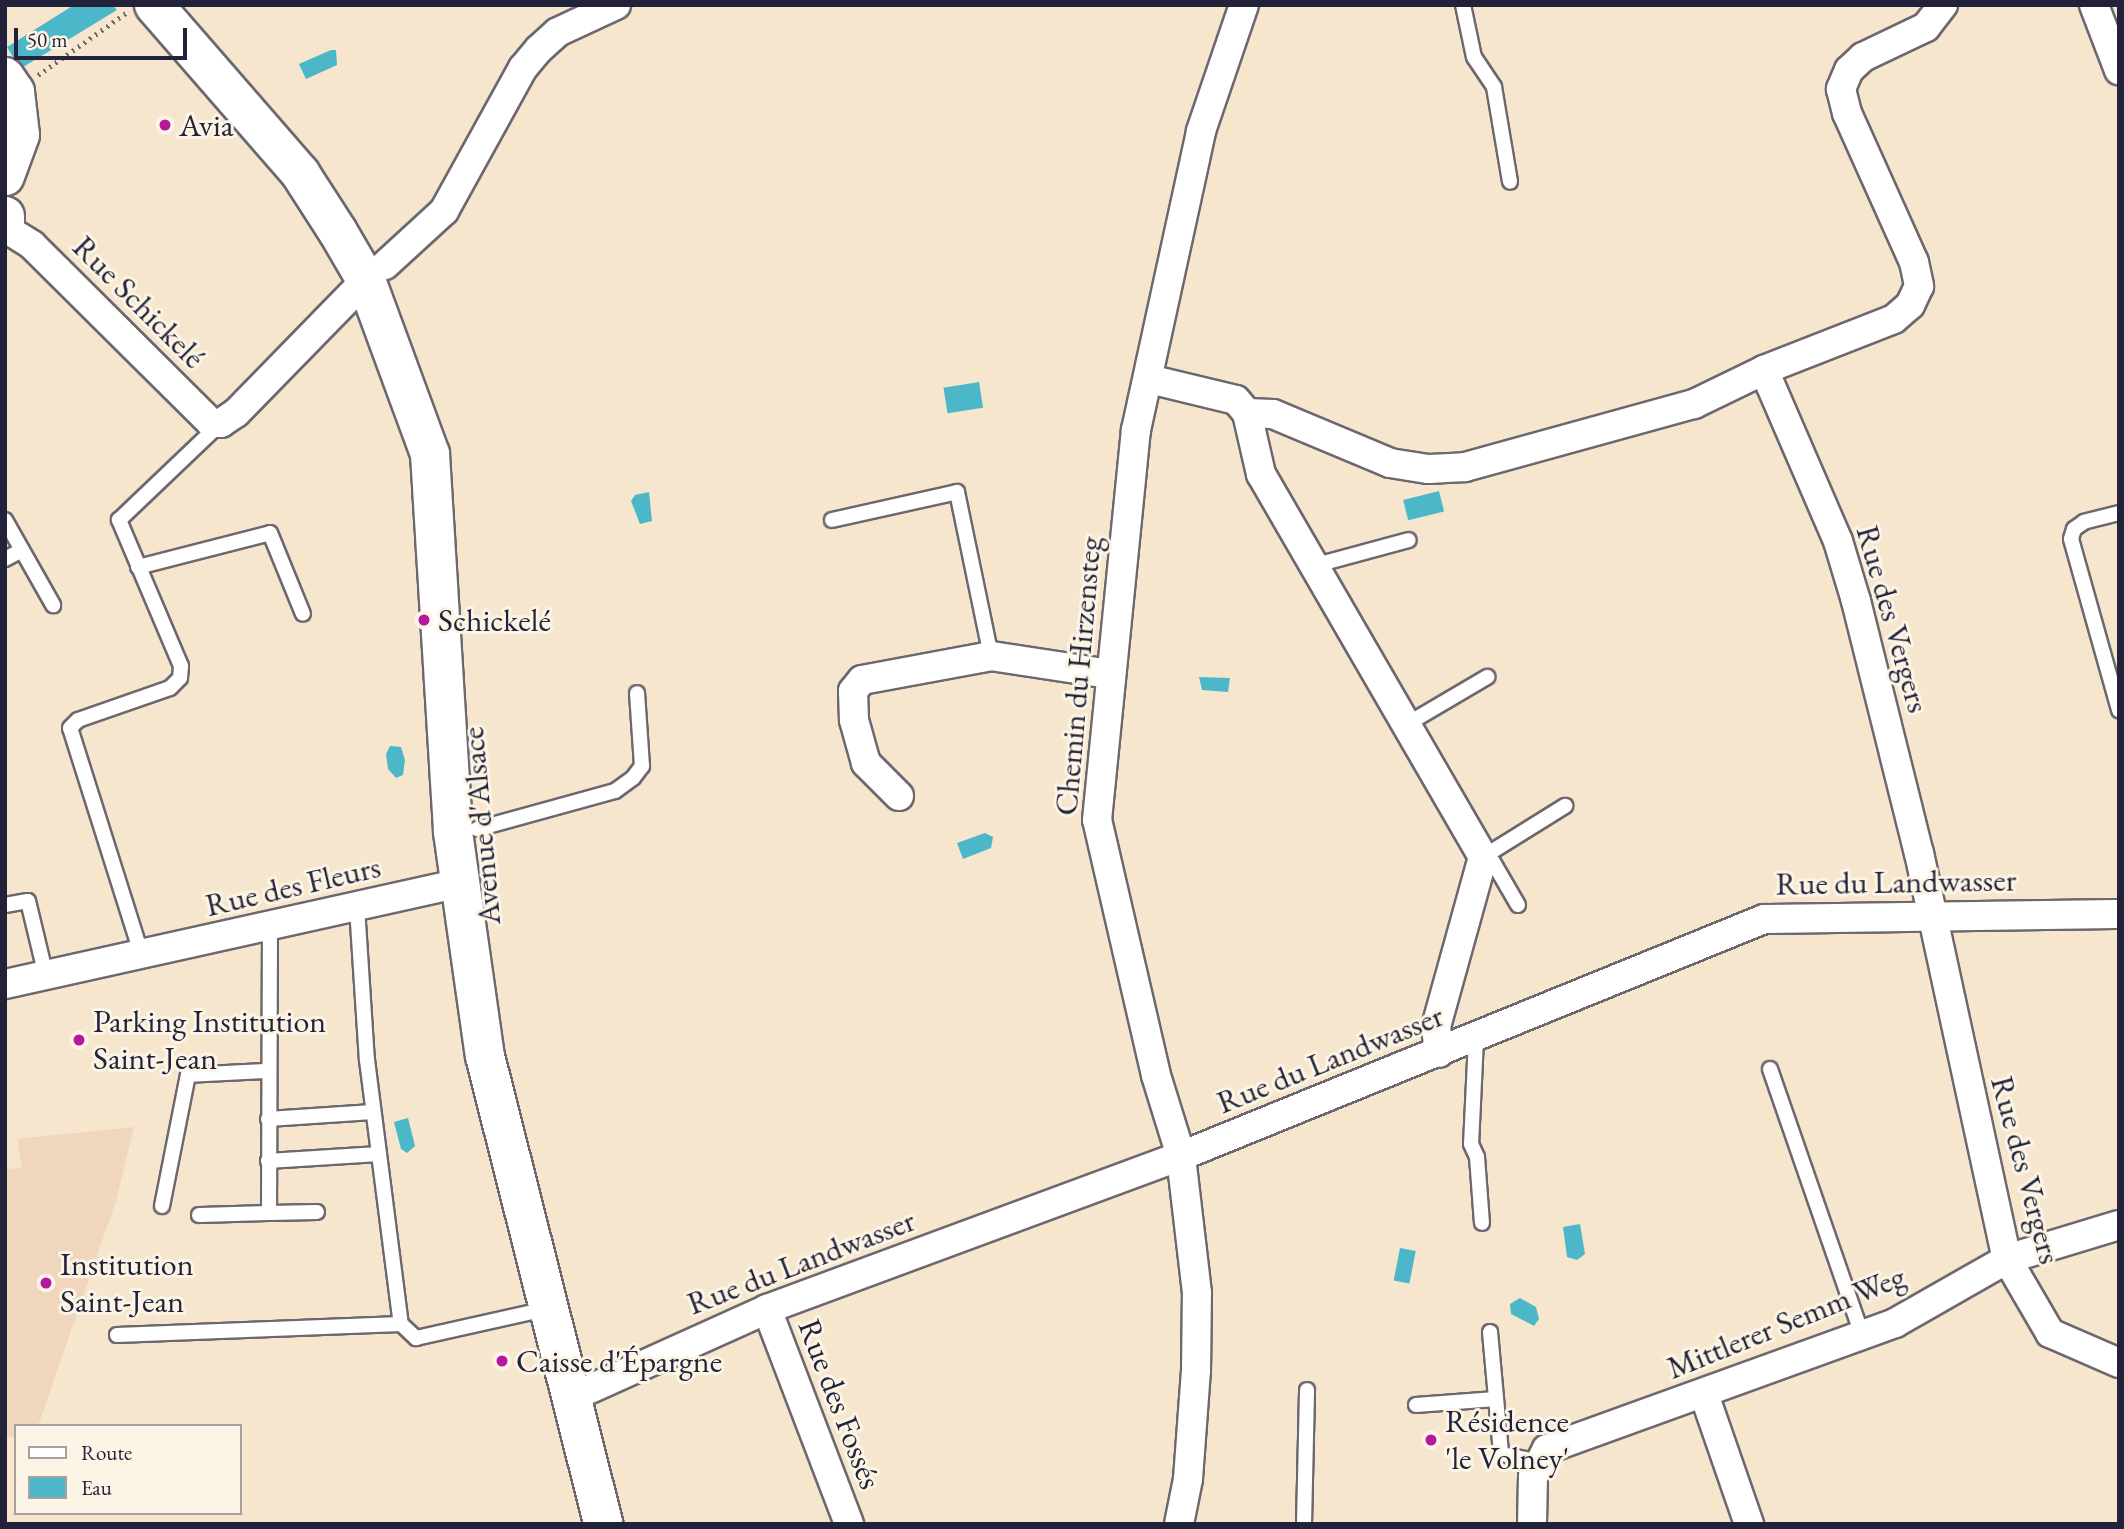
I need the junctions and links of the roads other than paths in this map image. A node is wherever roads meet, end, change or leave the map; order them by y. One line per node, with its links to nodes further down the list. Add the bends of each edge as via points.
1 (154, 5): 15 (main road, Avenue d'Alsace, via 300,173)
2 (186, 5): 15 (main road, Avenue d'Alsace, via 318,156)
3 (616, 5): 15 (street, via 558,32 539,49 523,68 444,211)
4 (1244, 5): 17 (street, Chemin du Hirzensteg, via 1201,131)
5 (1463, 5): 11 (lane, via 1474,57 1494,87)
6 (1944, 5): 16 (street, via 1926,27 1863,57 1849,70 1841,89 1847,113 1914,262 1919,286 1910,305 1894,319)
7 (2094, 5): 8 (street)
8 (2119, 70)
9 (10, 84): 10 (main road, via 20,135)
10 (5, 176)
11 (1510, 182)
12 (5, 216): 13 (main road)
13 (5, 222)
14 (5, 228): 19 (street, Rue Schickelé, via 32,245 211,423)
15 (376, 272): 19 (street); 38 (main road, Avenue d'Alsace, via 457,457); 40 (main road, Avenue d'Alsace, via 430,454)
16 (1764, 370): 18 (street, via 1694,404 1471,466 1429,469 1390,463 1273,414); 44 (street, Rue des Vergers, via 1838,541)
17 (1149, 379): 18 (street, via 1236,400); 31 (street, Chemin du Hirzensteg, via 1136,430)
18 (1247, 413): 26 (street, via 1261,474)
19 (221, 424): 27 (lane, via 119,520)
20 (2119, 513): 34 (lane, via 2084,522 2074,529 2071,539)
21 (5, 520): 24 (lane)
22 (832, 520): 30 (lane, via 957,492)
23 (1409, 540): 26 (lane)
24 (22, 550): 25 (lane); 28 (lane)
25 (5, 559)
26 (1313, 566): 35 (street)
27 (138, 567): 29 (lane, via 270,533); 47 (lane, via 182,673 170,688 78,720 70,731)
28 (53, 605)
29 (303, 614)
30 (991, 656): 31 (street); 36 (street, via 862,680 853,691 854,720 866,763)
31 (1110, 674): 57 (street, Chemin du Hirzensteg, via 1097,820 1156,1075)
32 (1487, 677): 35 (lane)
33 (637, 693): 38 (lane, via 642,766 633,778 615,791)
34 (2119, 710)
35 (1409, 723): 39 (street)
36 (899, 796)
37 (1565, 806): 39 (lane)
38 (477, 829): 74 (main road, Avenue d'Alsace, via 506,1051)
39 (1483, 857): 42 (lane, via 1493,863); 51 (street, via 1436,1026)
40 (460, 883): 43 (street, Rue des Fleurs); 66 (main road, Avenue d'Alsace, via 485,1056)
41 (5, 905): 48 (lane, via 28,901)
42 (1518, 905)
43 (357, 907): 46 (street, Rue des Fleurs); 54 (lane)
44 (1931, 914): 45 (street, Rue du Landwasser); 50 (street, Rue du Landwasser, via 1751,924); 65 (street, Rue des Vergers)
45 (2119, 914)
46 (270, 927): 47 (street, Rue des Fleurs); 53 (lane)
47 (142, 956): 48 (street, Rue des Fleurs)
48 (46, 976): 49 (street, Rue des Fleurs)
49 (5, 984)
50 (1476, 1039): 51 (street, Rue du Landwasser); 63 (lane, via 1471,1144 1477,1157)
51 (1439, 1053): 57 (street, Rue du Landwasser)
52 (1770, 1069): 71 (lane)
53 (268, 1071): 55 (lane); 59 (lane, via 188,1075)
54 (373, 1112): 55 (lane); 56 (lane)
55 (268, 1119): 58 (lane)
56 (379, 1154): 58 (lane); 68 (lane)
57 (1181, 1156): 67 (street, Rue du Landwasser); 82 (street, Chemin du Hirzensteg, via 1197,1293 1188,1479)
58 (268, 1161): 61 (lane)
59 (162, 1206)
60 (317, 1212): 61 (lane)
61 (269, 1213): 62 (lane)
62 (199, 1215)
63 (1482, 1223)
64 (2119, 1225): 65 (street, Mittlerer Semm Weg)
65 (2007, 1259): 71 (street, Mittlerer Semm Weg, via 1900,1320); 72 (street, Rue des Vergers, via 2050,1333)
66 (548, 1309): 68 (lane, via 416,1338 406,1334); 74 (main road, Avenue d'Alsace)
67 (767, 1309): 74 (street, Rue du Landwasser); 81 (street, Rue des Fossés)
68 (401, 1324): 70 (lane)
69 (1490, 1332): 76 (lane)
70 (117, 1335)
71 (1862, 1335): 75 (street, Mittlerer Semm Weg)
72 (2119, 1363)
73 (1307, 1390): 83 (lane)
74 (580, 1393): 79 (main road, Avenue d'Alsace); 80 (main road, Avenue d'Alsace)
75 (1704, 1394): 78 (street, Mittlerer Semm Weg, via 1547,1450); 85 (street)
76 (1496, 1399): 77 (lane); 78 (lane, via 1501,1454)
77 (1416, 1405)
78 (1541, 1462): 84 (street, via 1533,1476)
79 (603, 1524)
80 (628, 1524)
81 (849, 1524)
82 (1178, 1524)
83 (1304, 1524)
84 (1532, 1524)
85 (1749, 1524)

